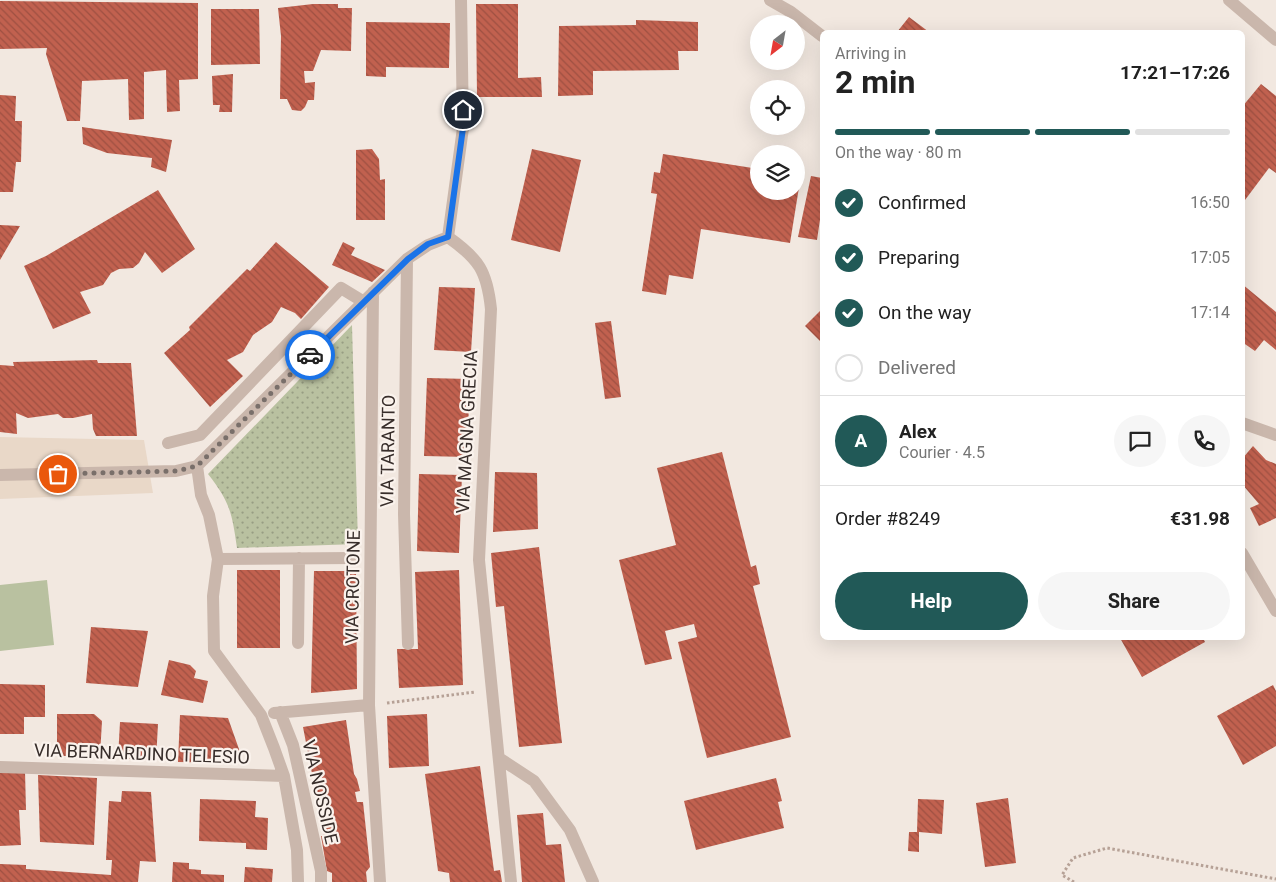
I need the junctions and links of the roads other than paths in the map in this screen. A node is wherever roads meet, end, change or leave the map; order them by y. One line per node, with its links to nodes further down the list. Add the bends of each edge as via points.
1 (461, 0): 6 (street, via 463,128)
2 (770, 0): 4 (street)
3 (1229, 0): 5 (street)
4 (820, 34)
5 (1276, 40)
6 (448, 237): 7 (street, via 428,244); 25 (street, VIA MAGNA GRECIA, via 467,250 482,267 491,309 479,560)
7 (408, 259): 8 (street); 21 (street, VIA TARANTO, via 404,514)
8 (374, 292): 9 (street); 22 (street, VIA CROTONE)
9 (364, 302): 12 (street, via 341,288 200,435); 13 (street)
10 (1245, 424): 11 (street)
11 (1276, 436)
12 (168, 443)
13 (197, 466): 14 (street, via 176,471); 18 (street)
14 (0, 475)
15 (299, 558): 16 (street); 18 (street); 20 (street)
16 (352, 558)
17 (1245, 558): 19 (street)
18 (218, 559): 24 (street, via 213,596 214,651)
19 (1276, 611)
20 (298, 643)
21 (408, 644)
22 (368, 705): 23 (street); 30 (street, VIA CROTONE)
23 (280, 712): 24 (street); 29 (street, VIA NOSSIDE, via 293,745)
24 (261, 715): 27 (street)
25 (499, 758): 31 (street, VIA MAGNA GRECIA); 32 (street, via 534,781 570,830)
26 (0, 767): 27 (street, VIA BERNARDINO TELESIO)
27 (284, 776): 28 (street, via 297,850)
28 (298, 882)
29 (321, 882)
30 (380, 882)
31 (511, 882)
32 (593, 882)

